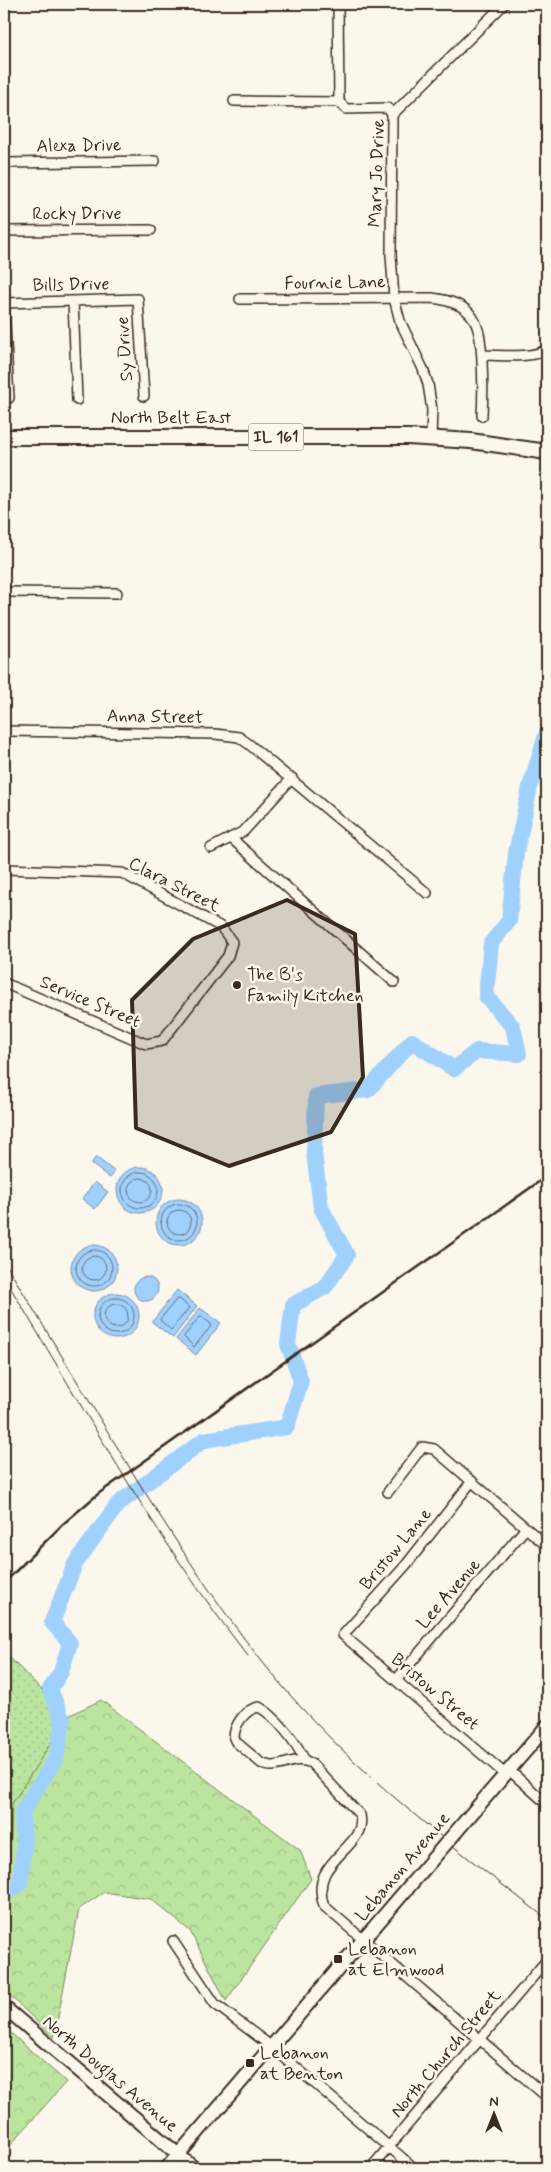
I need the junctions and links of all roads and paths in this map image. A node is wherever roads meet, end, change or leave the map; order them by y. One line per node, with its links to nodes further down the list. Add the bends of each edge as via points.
1 (338, 4): 4 (street)
2 (504, 4): 5 (street, Mary Jo Drive)
3 (234, 101): 4 (street)
4 (339, 102): 5 (street, via 346,109 388,108)
5 (392, 115): 10 (street, Mary Jo Drive, via 391,255)
6 (155, 161): 7 (street, Alexa Drive)
7 (4, 163)
8 (151, 230): 9 (street, Rocky Drive)
9 (4, 231)
10 (394, 298): 12 (street, Fournie Lane); 16 (street, Fournie Lane, via 432,298 456,303 467,310 478,326); 22 (street, Mary Jo Drive, via 400,320 428,384 432,410)
11 (138, 299): 13 (street, Bills Drive); 17 (street, Sy Drive)
12 (240, 299)
13 (73, 301): 14 (street, Bills Drive); 19 (street)
14 (4, 304): 18 (street)
15 (547, 350): 16 (street, via 540,354)
16 (482, 355): 20 (street, Fournie Lane)
17 (144, 396)
18 (9, 398)
19 (77, 400)
20 (482, 416)
21 (4, 437): 22 (main road, North Belt East / IL 161)
22 (431, 438): 23 (main road, North Belt East / IL 161)
23 (547, 452)
24 (4, 592): 25 (street)
25 (117, 593)
26 (4, 731): 27 (street, Anna Street, via 239,737)
27 (292, 778): 28 (street, via 244,831); 31 (street, Anna Street)
28 (231, 838): 29 (street); 33 (street)
29 (211, 848)
30 (4, 870): 32 (street, Clara Street, via 122,874 221,928)
31 (427, 893)
32 (232, 942): 34 (street, Service Street, via 228,956 162,1041 146,1044)
33 (394, 982)
34 (4, 983)
35 (472, 1481): 36 (street, via 434,1449 422,1447); 37 (street); 39 (street, Bristow Lane, via 406,1565)
36 (388, 1492)
37 (526, 1528): 38 (street); 40 (street, Lee Avenue)
38 (547, 1546)
39 (343, 1635): 40 (street, Bristow Street)
40 (396, 1680): 43 (street, Bristow Street)
41 (547, 1726): 43 (main road, Lebanon Avenue)
42 (304, 1759): 42 (street, via 297,1745 263,1709 255,1708 237,1724 236,1742 266,1766); 46 (street, via 360,1815 362,1822 358,1833 323,1874 321,1890 324,1906)
43 (507, 1772): 44 (street, Bristow Street); 46 (main road, Lebanon Avenue, bridge)
44 (547, 1804)
45 (173, 1941): 50 (street, via 215,2004)
46 (364, 1941): 49 (street); 50 (main road, Lebanon Avenue)
47 (547, 1960): 49 (street, North Church Street)
48 (4, 2007): 53 (main road, North Douglas Avenue)
49 (479, 2040): 51 (street); 52 (street, North Church Street)
50 (272, 2047): 52 (street); 53 (main road, Lebanon Avenue)
51 (547, 2097)
52 (389, 2147): 56 (street, North Church Street); 57 (street)
53 (179, 2156): 54 (main road, Lebanon Avenue); 55 (main road, North Douglas Avenue)
54 (167, 2168)
55 (194, 2168)
56 (371, 2168)
57 (414, 2168)

